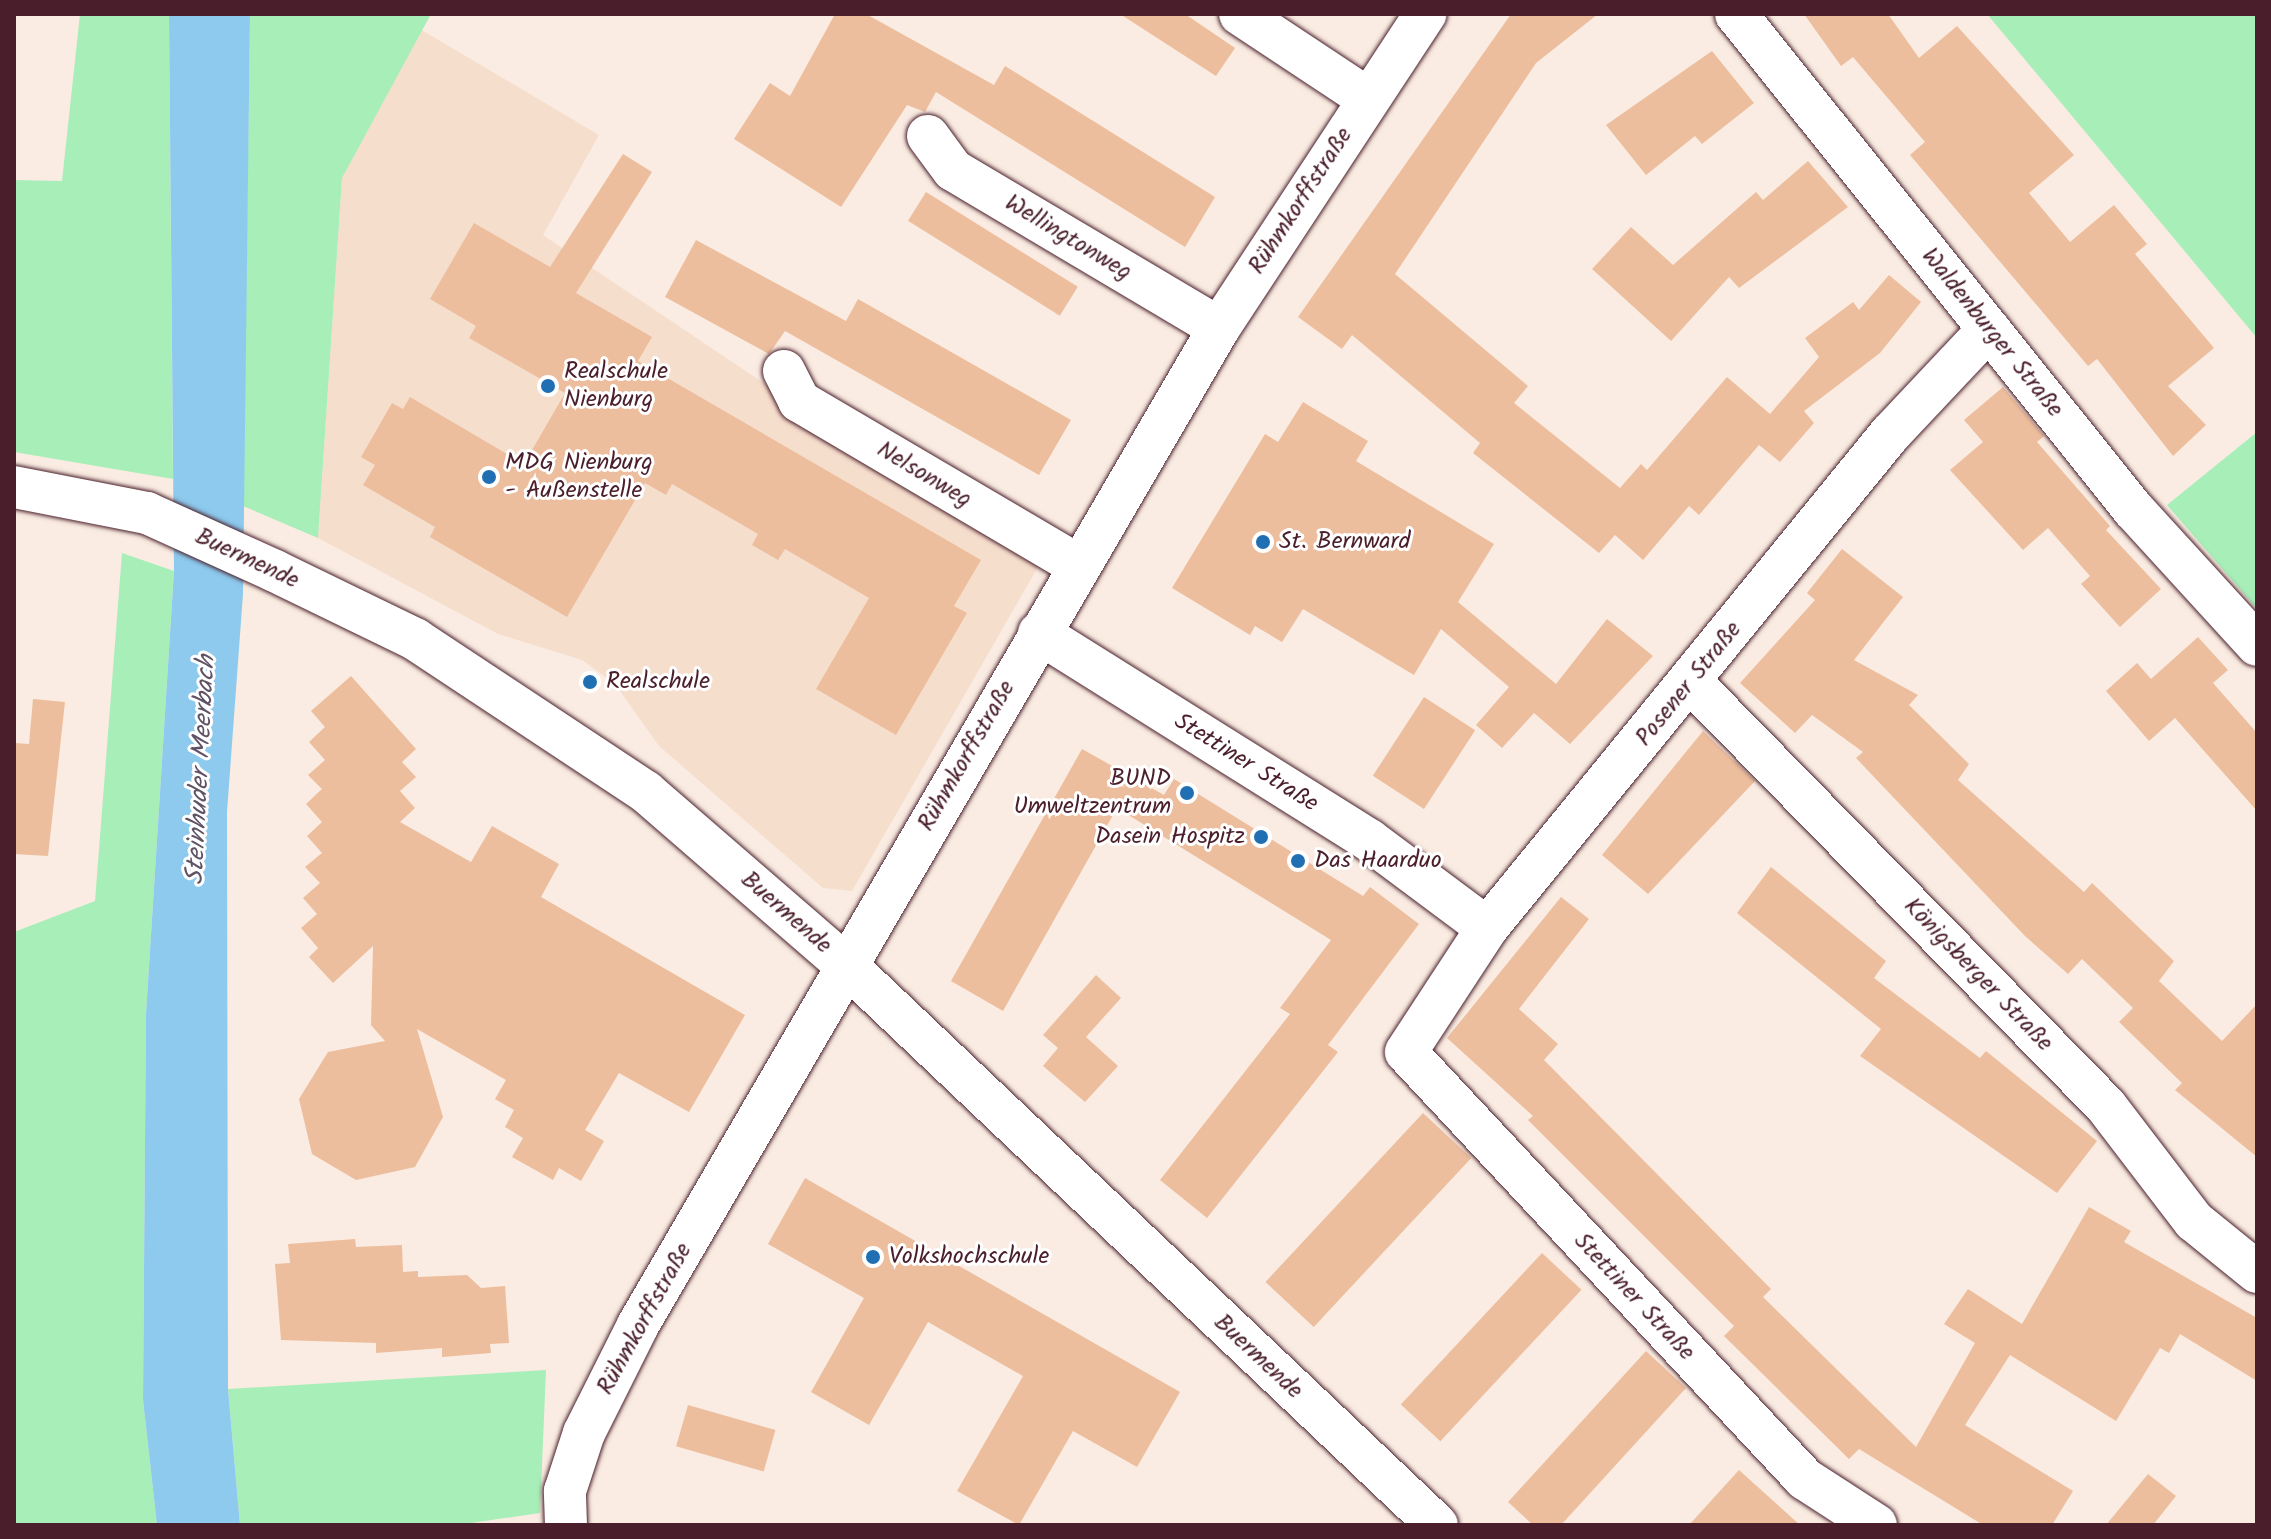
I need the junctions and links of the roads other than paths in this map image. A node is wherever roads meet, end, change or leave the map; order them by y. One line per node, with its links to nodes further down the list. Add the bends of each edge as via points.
1 (1240, 14): 4 (street)
2 (1425, 14): 4 (street, Rühmkorffstraße)
3 (1736, 14): 7 (street, Waldenburger Straße)
4 (1367, 98): 6 (street, Rühmkorffstraße)
5 (928, 136): 6 (street, Wellingtonweg, via 953,170)
6 (1219, 328): 10 (street, Rühmkorffstraße)
7 (1989, 329): 12 (street, Waldenburger Straße, via 2133,509); 13 (street, Posener Straße, via 1890,434)
8 (784, 371): 10 (street, Nelsonweg, via 799,401)
9 (14, 487): 15 (street, Buermende, via 147,513 415,639 524,705 646,792)
10 (1079, 566): 11 (street, Rühmkorffstraße)
11 (1039, 633): 14 (street, Stettiner Straße, via 1369,840); 15 (street, Rühmkorffstraße)
12 (2257, 645)
13 (1691, 682): 14 (street, Posener Straße); 17 (street, Königsberger Straße, via 2106,1106 2194,1221)
14 (1487, 928): 16 (street, Posener Straße)
15 (846, 965): 18 (street, Rühmkorffstraße, via 591,1419 565,1491); 19 (street, Buermende)
16 (1406, 1052): 20 (street, Stettiner Straße, via 1805,1479)
17 (2257, 1272)
18 (566, 1525)
19 (1437, 1525)
20 (1876, 1525)

